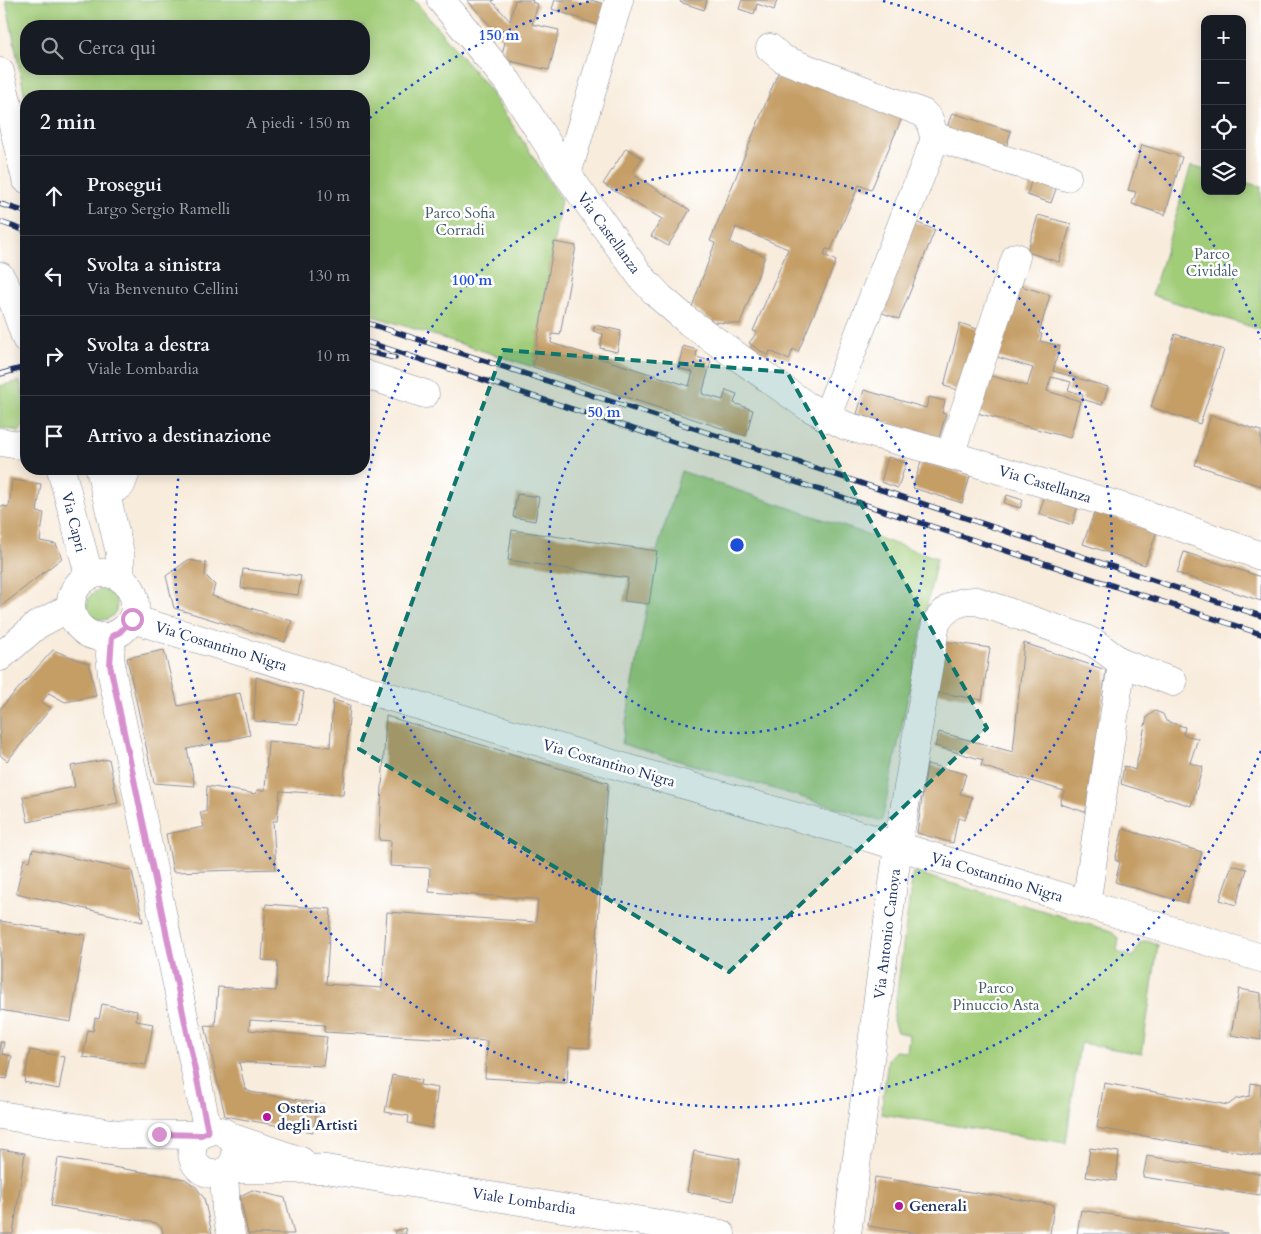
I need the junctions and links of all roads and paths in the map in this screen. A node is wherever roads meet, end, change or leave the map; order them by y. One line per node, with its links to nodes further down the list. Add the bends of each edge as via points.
1 (440, 0): 7 (street, Via Castellanza, via 508,82)
2 (619, 0): 7 (street)
3 (770, 48): 5 (street, via 783,59 923,113 929,119)
4 (2, 83): 6 (street)
5 (935, 139): 8 (street); 14 (street)
6 (20, 155)
7 (567, 174): 14 (street, Via Castellanza, via 635,269 660,298 701,331)
8 (1066, 177)
9 (1016, 257): 17 (street)
10 (0, 276): 11 (street)
11 (20, 321)
12 (370, 376): 13 (street)
13 (425, 394)
14 (826, 418): 17 (street, Via Castellanza)
15 (0, 442): 16 (street)
16 (20, 445)
17 (950, 455): 21 (street, Via Castellanza, via 1145,514)
18 (63, 475): 22 (street, Via Capri)
19 (126, 475): 20 (street, via 122,485)
20 (103, 481): 23 (street, via 120,553)
21 (1261, 556)
22 (89, 575): 23 (street, via 105,572); 24 (street, via 73,592)
23 (120, 577): 25 (street, via 127,583 135,601)
24 (71, 607): 25 (street, via 78,625 94,636); 26 (street, via 37,625)
25 (122, 628): 29 (street, Via Costantino Nigra); 34 (street, via 110,655 112,674)
26 (0, 657)
27 (1122, 663): 28 (street, Via Antonio Canova); 29 (street, Via Antonio Canova, via 1083,638 977,601 950,606 941,615 933,634); 30 (street)
28 (1172, 682)
29 (898, 846): 30 (street, Via Costantino Nigra); 40 (street, Via Antonio Canova)
30 (1086, 905): 31 (street, Via Costantino Nigra)
31 (1261, 958)
32 (0, 1115): 33 (street, Viale Lombardia)
33 (118, 1134): 34 (street, Viale Lombardia); 35 (street, Viale Lombardia)
34 (213, 1135): 35 (street, via 194,1144); 36 (street, Viale Lombardia); 37 (street, via 235,1154)
35 (195, 1164): 37 (street, via 205,1172)
36 (326, 1169): 37 (street, Viale Lombardia); 39 (street, Viale Lombardia)
37 (226, 1170): 38 (street, via 224,1190)
38 (231, 1234)
39 (721, 1234)
40 (847, 1234)

